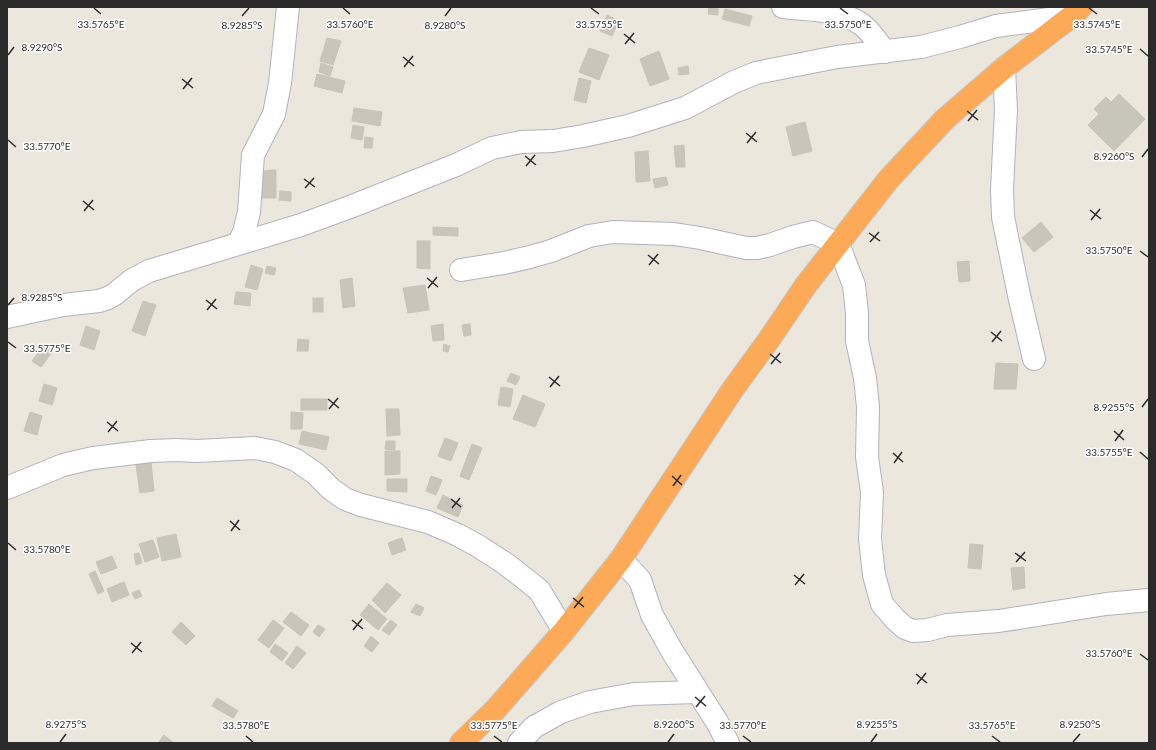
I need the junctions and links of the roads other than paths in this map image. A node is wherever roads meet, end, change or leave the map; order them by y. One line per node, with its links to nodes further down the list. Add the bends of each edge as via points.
1 (288, 7): 6 (street, via 274,114 253,155 249,212)
2 (783, 7): 4 (street, via 851,18 862,24)
3 (1077, 11): 4 (street, via 996,26 921,47); 5 (highway)
4 (886, 52): 6 (street, via 837,57 756,73 685,108 628,126 553,141 521,142 492,148 350,208 301,226)
5 (1004, 68): 7 (highway, via 945,119 888,180); 10 (street, via 1006,110 1003,217)
6 (239, 243): 9 (street, via 149,271 104,300 63,305)
7 (838, 244): 8 (street, via 813,232 757,248 674,234 613,232 589,236 551,251 504,264); 12 (highway, via 733,389); 13 (street, via 854,285 857,341 865,378 868,407 867,457 872,492 870,539 874,575 882,604 895,619 905,628 928,630 947,625 1000,621 1106,604)
8 (461, 270)
9 (7, 317)
10 (1034, 360)
11 (7, 488): 14 (street, via 63,465 93,458 176,450 255,448 275,452 296,460 345,499 428,522 478,546 539,590)
12 (621, 559): 14 (highway); 15 (street, via 640,580 652,615)
13 (1149, 600)
14 (564, 631): 16 (highway, via 496,709)
15 (697, 692): 17 (street, via 634,694 590,702 561,712 534,727); 18 (street)
16 (461, 743)
17 (519, 743)
18 (728, 743)

